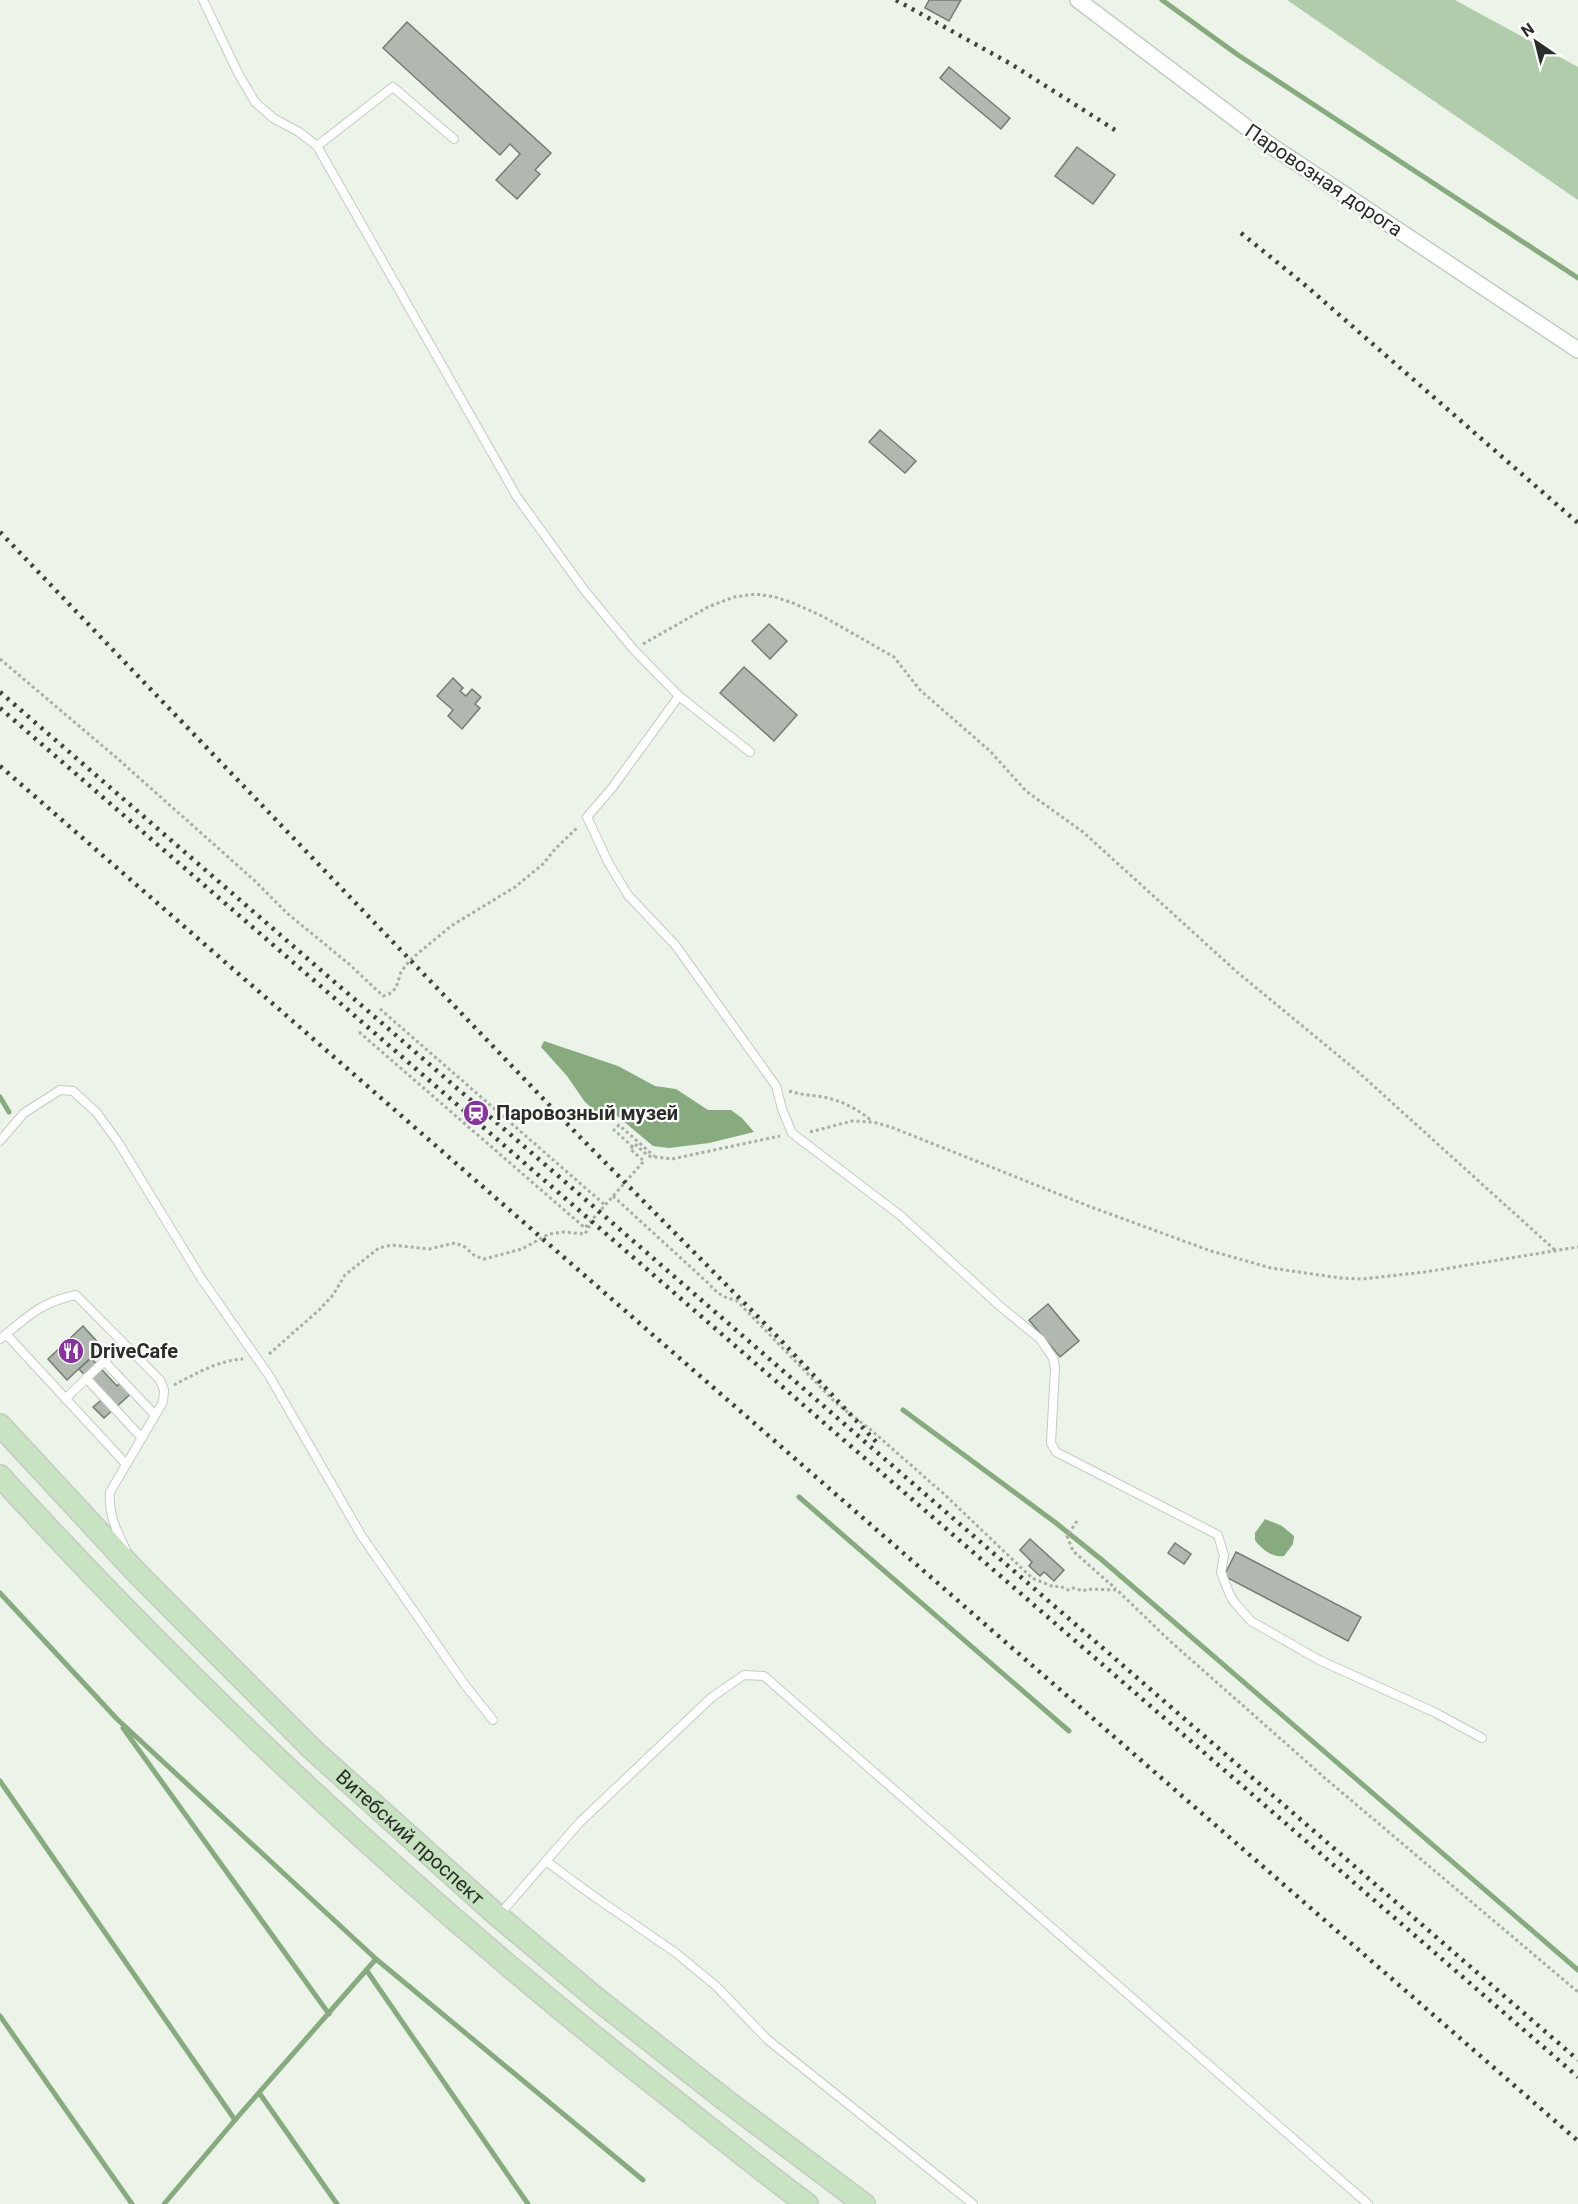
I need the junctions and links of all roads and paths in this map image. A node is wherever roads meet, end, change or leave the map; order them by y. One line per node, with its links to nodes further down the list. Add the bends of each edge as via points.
1 (203, 0): 4 (lane, via 255,102)
2 (1078, 0): 5 (street, Паровозная дорога, via 1270,145)
3 (454, 139): 4 (lane, via 393,87)
4 (317, 146): 6 (lane, via 517,497 585,591)
5 (1578, 350)
6 (634, 650): 8 (lane); 24 (path, via 708,607 756,594 793,603 824,617 894,657 920,690 990,751 1026,791 1083,832)
7 (0, 660): 10 (path, via 118,759 383,996 396,988 410,960 451,926 515,887)
8 (679, 696): 9 (lane); 10 (lane)
9 (750, 753)
10 (587, 818): 13 (lane, via 628,894 675,946)
11 (380, 1010): 21 (path)
12 (359, 1032): 22 (path, via 585,1228)
13 (776, 1086): 14 (path, via 800,1095 825,1097 860,1111); 16 (lane)
14 (873, 1122): 15 (path, via 852,1121); 24 (path, via 1091,1207 1211,1251 1271,1268 1362,1279)
15 (826, 1129)
16 (792, 1133): 19 (path, via 672,1159); 41 (lane, via 901,1216 1048,1347 1055,1368 1051,1443 1056,1452 1218,1535 1224,1556 1221,1572 1229,1593 1251,1621 1319,1660)
17 (0, 1141): 27 (lane, via 24,1113 60,1090 73,1091 97,1113 118,1142)
18 (633, 1147): 19 (path, via 635,1144 648,1156); 19 (path, via 614,1130 619,1125); 20 (path, via 630,1149 644,1161)
19 (654, 1156)
20 (613, 1196): 21 (path); 39 (path, via 717,1293 736,1299 836,1403 945,1495 1032,1578 1068,1590)
21 (604, 1205): 22 (path)
22 (587, 1225): 27 (path, via 585,1234 549,1234 522,1249 484,1258 455,1243 429,1249 392,1245 379,1248 345,1275 333,1295 311,1317 268,1355)
23 (1578, 1247): 24 (path)
24 (1556, 1251)
25 (3, 1337): 26 (lane, via 54,1300 76,1295); 31 (lane)
26 (123, 1343): 28 (lane); 30 (lane, via 160,1380)
27 (256, 1359): 30 (path, via 231,1360); 40 (lane, via 361,1535)
28 (104, 1361): 29 (lane); 32 (lane)
29 (87, 1378): 31 (lane); 34 (lane)
30 (164, 1390): 32 (lane, via 163,1402)
31 (65, 1398): 35 (lane)
32 (155, 1415): 34 (lane)
33 (0, 1425): 38 (main road, Витебский проспект)
34 (142, 1438): 35 (lane)
35 (126, 1464): 38 (lane, via 110,1492 109,1507)
36 (0, 1476): 45 (main road, Витебский проспект, via 178,1662 317,1797 582,2029)
37 (1077, 1521): 39 (path, via 1067,1536 1073,1551)
38 (137, 1574): 43 (main road, Витебский проспект, via 312,1749)
39 (1117, 1590): 44 (path, via 1326,1779)
40 (493, 1720)
41 (1482, 1738)
42 (546, 1861): 43 (lane); 47 (lane, via 676,1953 716,1986 768,2040); 48 (lane, via 580,1821 712,1696 744,1675 764,1676)
43 (498, 1916): 46 (main road, Витебский проспект, via 724,2099)
44 (1578, 1992)
45 (807, 2204)
46 (864, 2204)
47 (973, 2204)
48 (1368, 2204)

